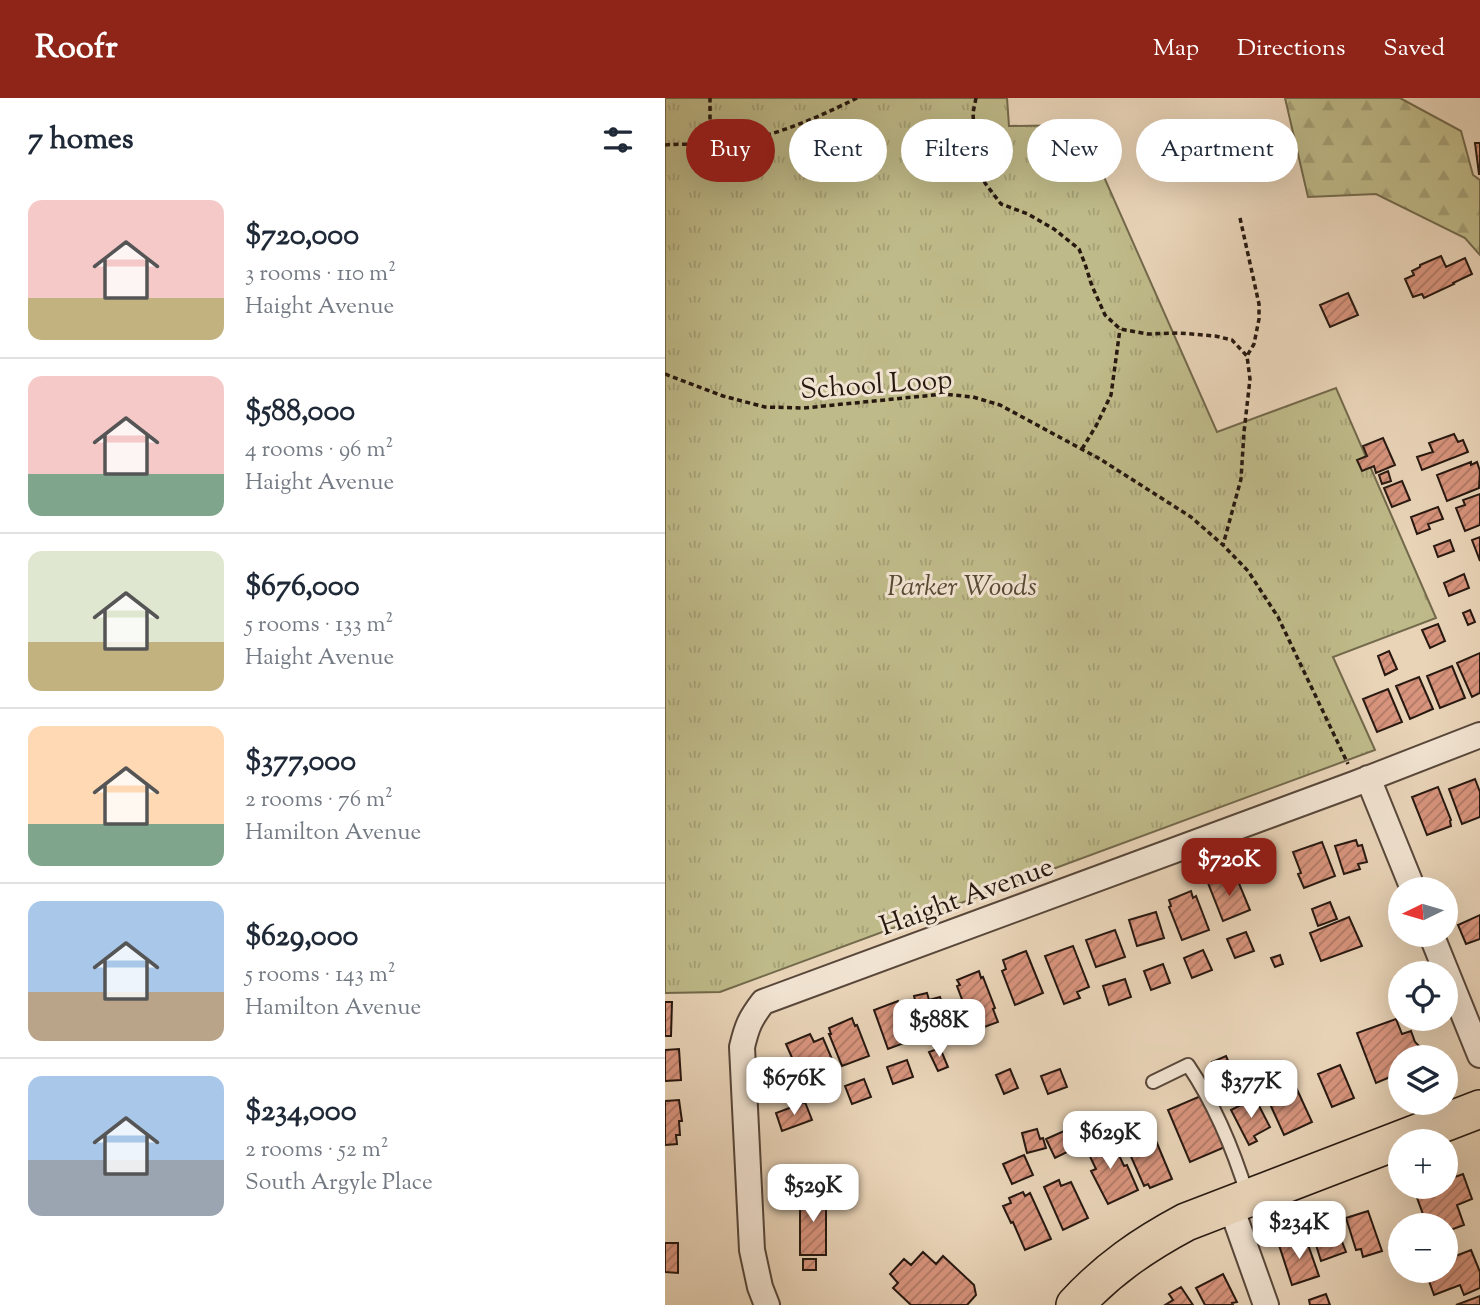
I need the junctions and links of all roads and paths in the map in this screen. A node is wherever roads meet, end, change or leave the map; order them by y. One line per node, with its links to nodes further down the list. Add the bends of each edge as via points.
1 (710, 98): 4 (path)
2 (857, 98): 5 (path)
3 (976, 98): 9 (path, via 975,153 985,183 1001,204 1028,214 1079,249 1105,315)
4 (710, 119)
5 (775, 133)
6 (665, 145): 7 (path)
7 (686, 145)
8 (1240, 218): 10 (path, via 1259,304 1254,344)
9 (1120, 329): 10 (path, via 1215,336 1232,340); 12 (path, via 1111,395)
10 (1247, 356): 13 (path, via 1250,379 1241,480)
11 (665, 374): 12 (path, School Loop, via 765,407 804,408 944,394 973,397 1000,405)
12 (1082, 449): 13 (path, School Loop, via 1191,517)
13 (1223, 545): 15 (path, School Loop, via 1248,571 1278,617)
14 (1480, 734): 15 (street, Haight Avenue)
15 (1359, 774): 16 (street); 23 (street, Haight Avenue, via 763,1002 746,1028 742,1047 752,1250)
16 (1407, 877)
17 (1436, 947): 18 (street)
18 (1480, 1055)
19 (1153, 1082): 21 (lane, via 1188,1065 1210,1100 1241,1174)
20 (1480, 1109): 21 (main road)
21 (1239, 1200): 22 (main road, via 1153,1239 1094,1284); 24 (street)
22 (1081, 1303)
23 (767, 1305)
24 (1266, 1305)

